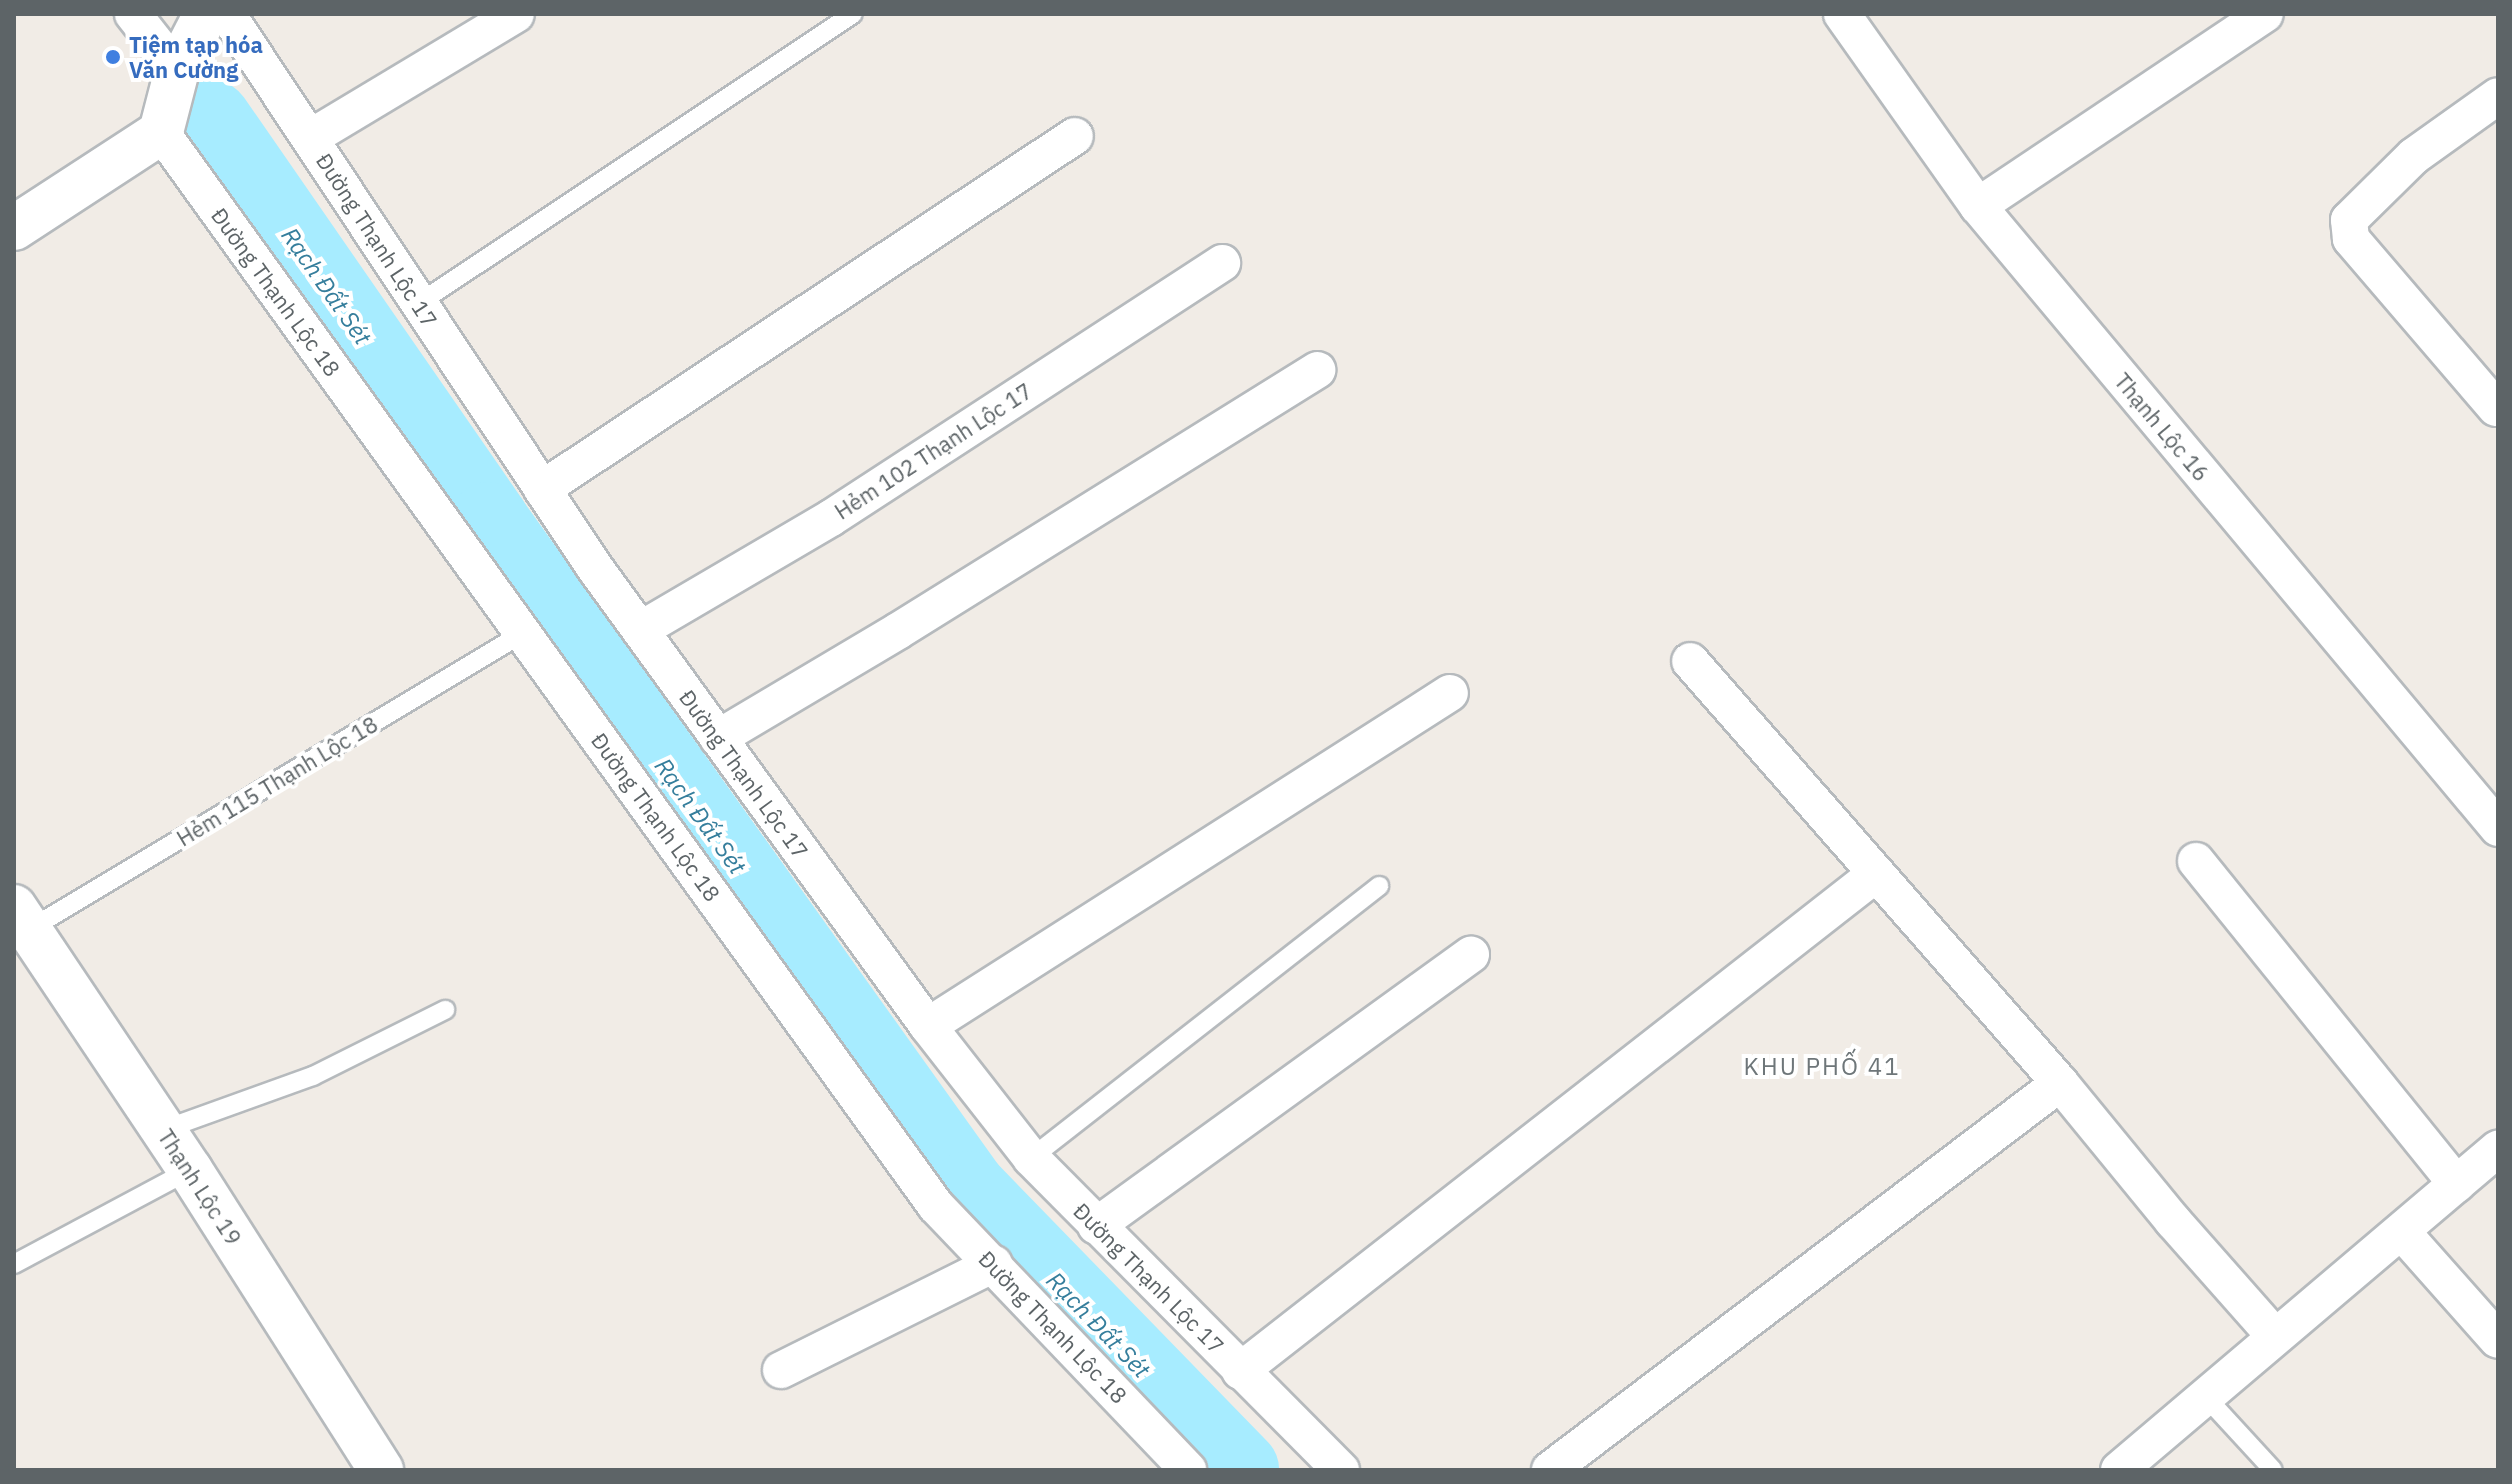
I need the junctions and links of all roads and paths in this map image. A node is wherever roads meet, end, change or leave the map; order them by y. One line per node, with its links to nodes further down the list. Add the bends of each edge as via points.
1 (133, 14): 8 (street)
2 (206, 14): 8 (street)
3 (227, 14): 12 (street, Đường Thạnh Lộc 17)
4 (516, 14): 12 (street)
5 (853, 14): 16 (lane)
6 (1842, 14): 13 (street, Thạnh Lộc 16)
7 (2265, 14): 13 (street)
8 (177, 70): 10 (street)
9 (2498, 96): 18 (street, via 2414,156 2349,220 2351,239)
10 (161, 132): 14 (street); 21 (street, Đường Thạnh Lộc 18)
11 (1075, 136): 19 (street)
12 (310, 138): 16 (street, Đường Thạnh Lộc 17)
13 (1978, 206): 25 (street, Thạnh Lộc 16)
14 (14, 228)
15 (1222, 263): 20 (street, Hẻm 102 Thạnh Lộc 17, via 831,518)
16 (419, 303): 19 (street, Đường Thạnh Lộc 17)
17 (1317, 370): 24 (street)
18 (2497, 408)
19 (542, 489): 20 (street, Đường Thạnh Lộc 17)
20 (640, 630): 24 (street, Đường Thạnh Lộc 17)
21 (523, 633): 29 (lane, Hẻm 115 Thạnh Lộc 18); 42 (street, Đường Thạnh Lộc 18, via 936,1206)
22 (1690, 661): 27 (street)
23 (1450, 693): 32 (street)
24 (718, 738): 32 (street, Đường Thạnh Lộc 17)
25 (2498, 828)
26 (2196, 861): 38 (street)
27 (1876, 874): 33 (street); 46 (street)
28 (1379, 886): 36 (lane)
29 (22, 918): 34 (street, Thạnh Lộc 19)
30 (1471, 955): 39 (street)
31 (445, 1010): 34 (lane, via 313,1076)
32 (928, 1026): 36 (street, Đường Thạnh Lộc 17)
33 (2060, 1083): 43 (street); 51 (street)
34 (163, 1130): 37 (street, Thạnh Lộc 19)
35 (2498, 1149): 38 (street)
36 (1031, 1158): 39 (street, Đường Thạnh Lộc 17)
37 (190, 1170): 41 (lane); 48 (street, Thạnh Lộc 19)
38 (2457, 1184): 40 (street)
39 (1096, 1226): 46 (street, Đường Thạnh Lộc 17)
40 (2402, 1232): 43 (street); 44 (street)
41 (14, 1264)
42 (994, 1264): 45 (street); 49 (street, Đường Thạnh Lộc 18)
43 (2274, 1335): 47 (street)
44 (2498, 1340)
45 (781, 1370)
46 (1240, 1371): 50 (street, Đường Thạnh Lộc 17)
47 (2205, 1396): 52 (street); 53 (lane)
48 (381, 1470)
49 (1188, 1470)
50 (1341, 1470)
51 (1550, 1470)
52 (2119, 1470)
53 (2273, 1470)

